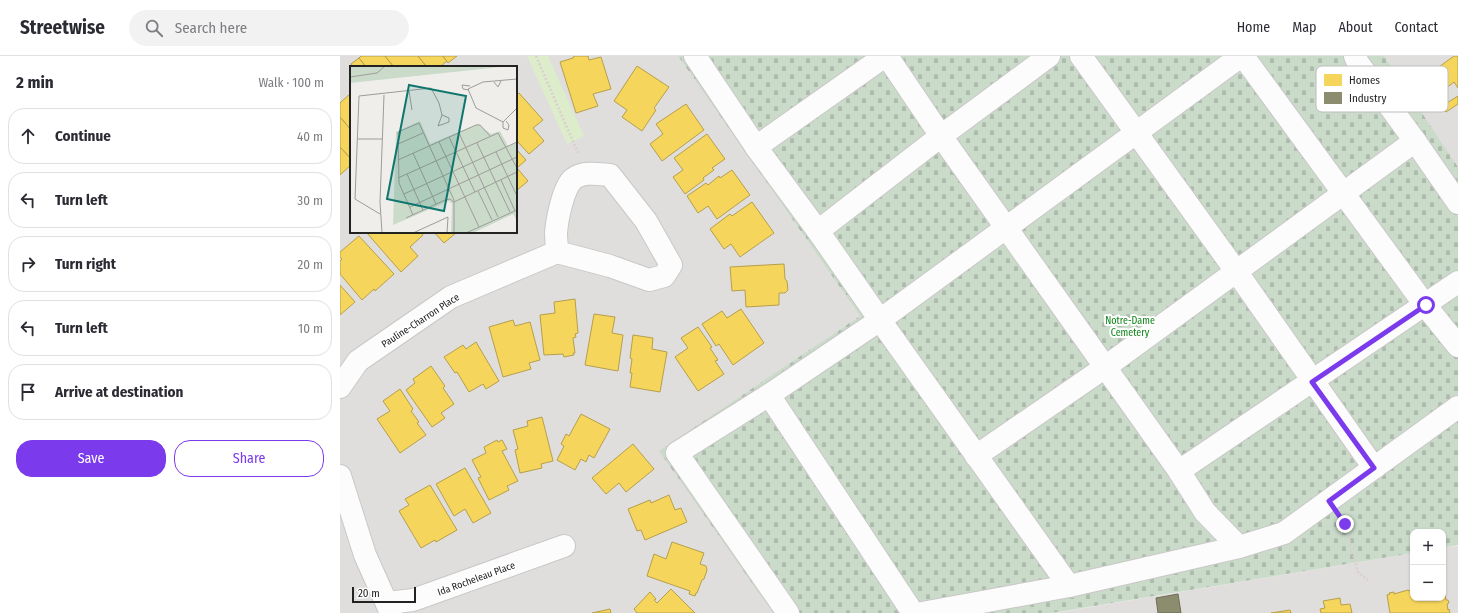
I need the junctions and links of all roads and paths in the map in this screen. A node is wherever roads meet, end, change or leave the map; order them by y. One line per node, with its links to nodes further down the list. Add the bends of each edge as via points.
1 (536, 56): 14 (path)
2 (886, 56): 11 (street); 13 (street)
3 (1049, 56): 11 (street)
4 (1081, 56): 10 (street)
5 (1242, 56): 10 (street); 15 (street)
6 (1355, 56): 8 (street)
7 (699, 57): 13 (street)
8 (1360, 66)
9 (1394, 112): 12 (street)
10 (1136, 133): 17 (street); 20 (street)
11 (941, 136): 17 (street); 18 (street)
12 (1415, 141): 15 (street); 16 (street)
13 (756, 147): 18 (street)
14 (588, 173): 19 (street, via 573,179 566,191 556,232); 19 (street, via 610,175 646,221 671,265 664,276 649,280 610,266)
15 (1343, 193): 20 (street); 22 (street)
16 (1458, 203)
17 (1007, 228): 23 (street); 25 (street)
18 (818, 231): 23 (street)
19 (557, 252): 27 (street, Pauline-Charron Place, via 451,297 358,361)
20 (1236, 271): 25 (street); 26 (street)
21 (1458, 282): 22 (street)
22 (1426, 305): 24 (street); 26 (street)
23 (880, 320): 28 (street); 30 (street)
24 (1458, 346)
25 (1104, 368): 30 (street); 32 (street)
26 (1312, 382): 31 (street); 32 (street)
27 (340, 387)
28 (769, 395): 40 (street, via 677,452); 41 (street)
29 (1458, 407): 31 (street)
30 (976, 456): 38 (street)
31 (1374, 468): 34 (street)
32 (1178, 471): 36 (street, via 1205,512)
33 (340, 476): 39 (street, via 364,555)
34 (1329, 501): 36 (street, via 1284,533); 37 (path, via 1345,524 1358,572)
35 (564, 546): 39 (street, Ida Rocheleau Place)
36 (1240, 547): 38 (street)
37 (1368, 580)
38 (1069, 586): 42 (street)
39 (389, 608)
40 (788, 613)
41 (913, 613)
42 (922, 613)

